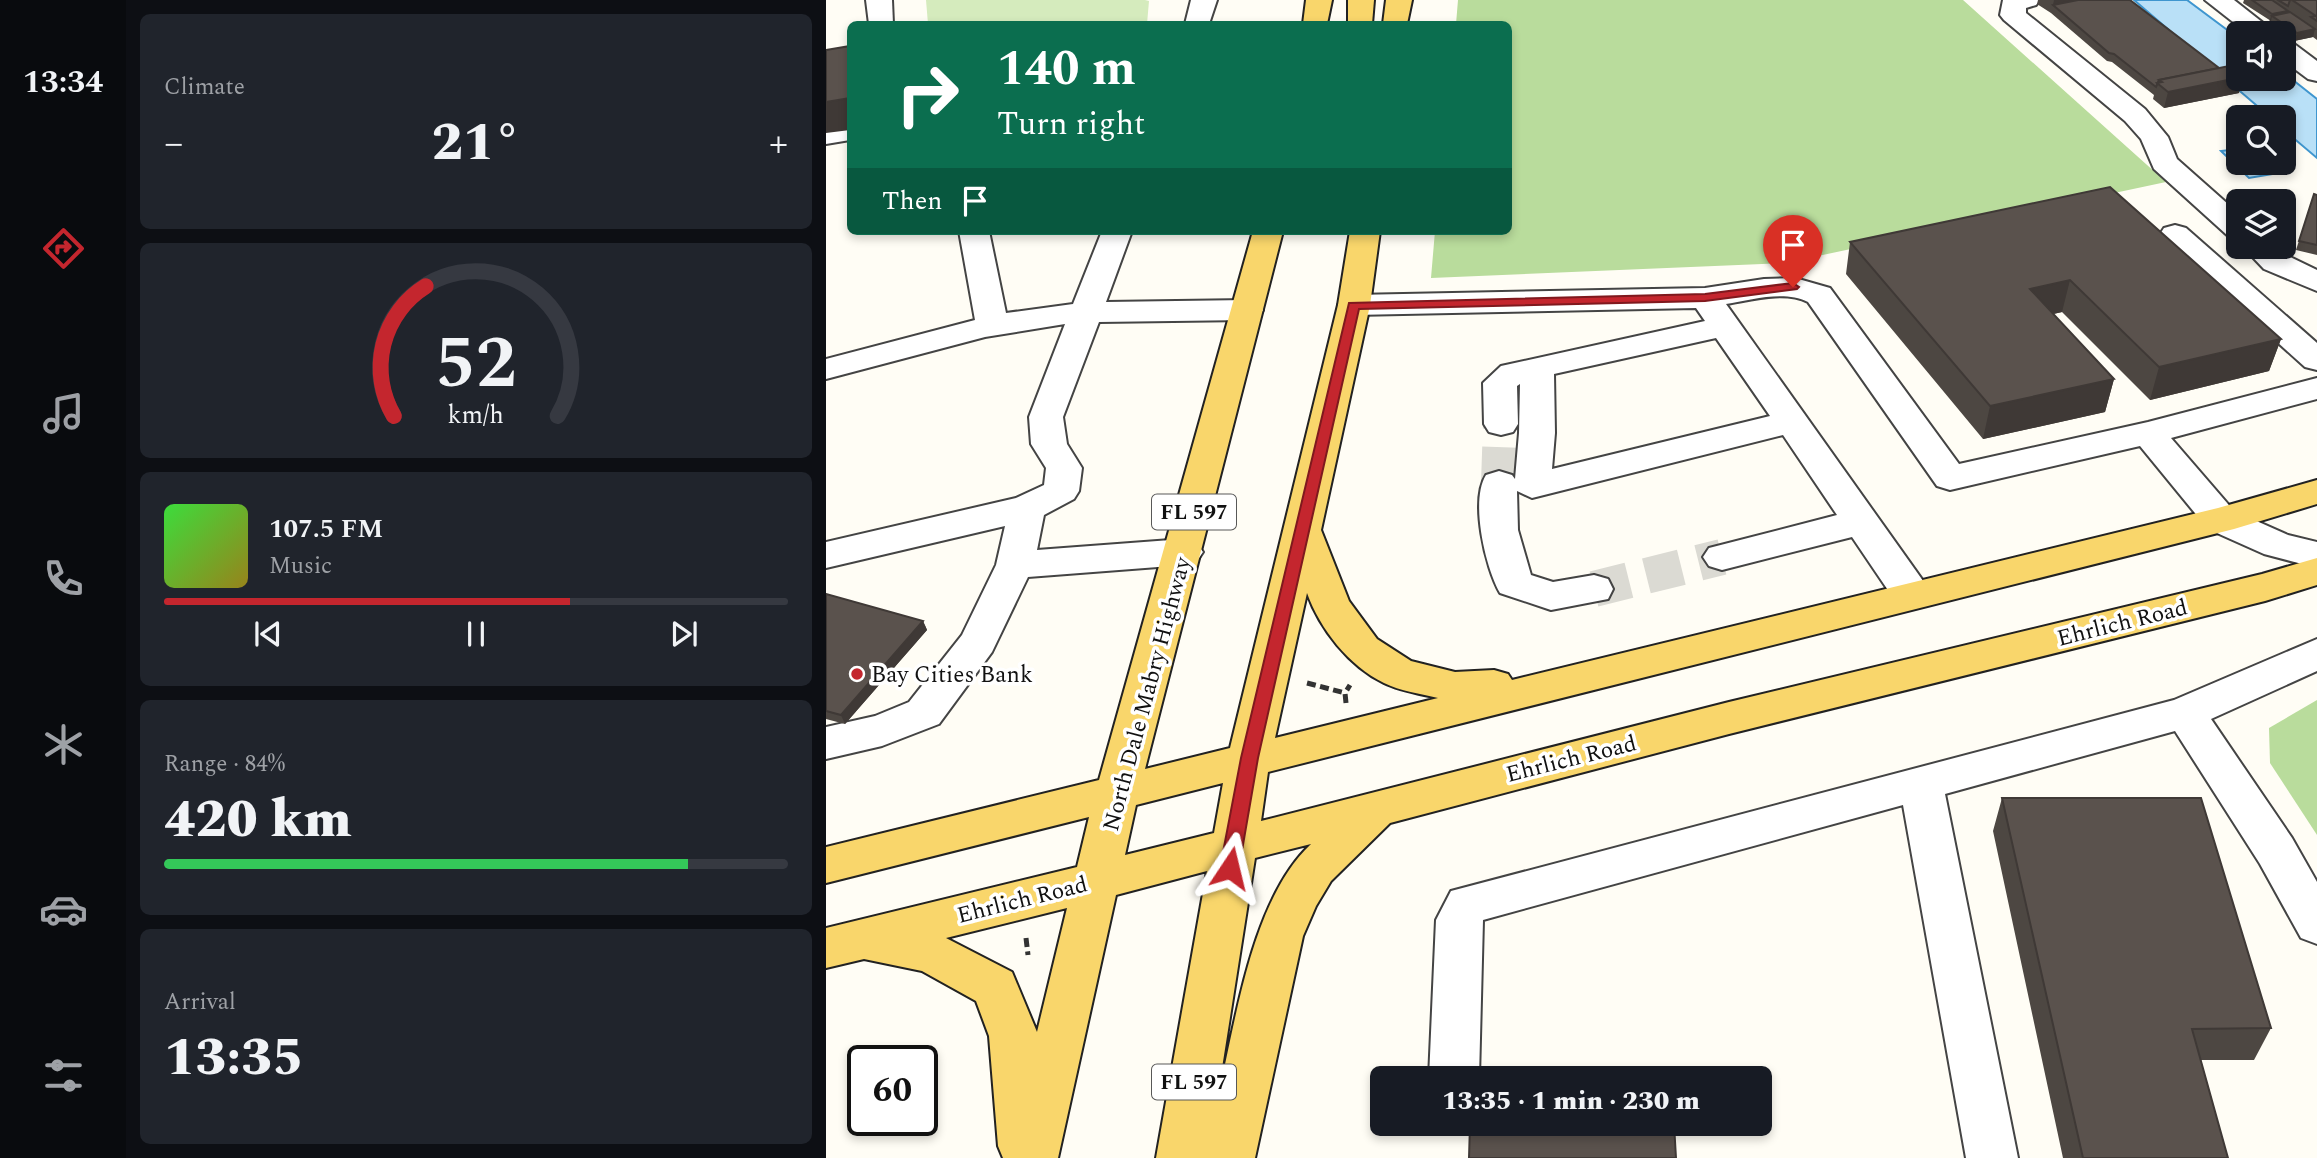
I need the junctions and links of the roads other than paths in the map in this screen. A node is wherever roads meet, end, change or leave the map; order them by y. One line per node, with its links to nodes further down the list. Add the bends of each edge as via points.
1 (879, 0): 8 (street)
2 (1204, 0): 9 (street)
3 (1319, 0): 10 (main road)
4 (1361, 0): 11 (main road)
5 (1399, 0): 12 (main road)
6 (2028, 0): 18 (street, via 2013,3 2013,15 2135,115 2154,137 2164,163)
7 (2218, 0): 13 (street)
8 (881, 21)
9 (1198, 21)
10 (1316, 21)
11 (1360, 21)
12 (1396, 21)
13 (2247, 21)
14 (2296, 57): 15 (street)
15 (2317, 73)
16 (847, 132): 17 (street)
17 (826, 136)
18 (2226, 218)
19 (2175, 234): 32 (street)
20 (975, 235): 30 (street)
21 (1115, 235): 29 (street)
22 (1267, 235): 28 (main road, North Dale Mabry Highway / FL 597)
23 (1364, 235): 27 (main road, FL 597)
24 (2272, 259): 25 (street)
25 (2317, 282)
26 (1705, 298): 27 (street); 31 (street); 38 (street, via 1793,287 1819,295 1950,478)
27 (1354, 305): 44 (main road, FL 597)
28 (1247, 310): 29 (street); 45 (main road, North Dale Mabry Highway / FL 597)
29 (1086, 313): 30 (street); 41 (street, via 1046,417 1049,443 1064,468 1061,491)
30 (992, 325): 34 (street)
31 (1725, 326): 33 (street); 36 (street)
32 (2317, 360)
33 (1537, 367): 36 (street, via 1532,486); 37 (street, via 1513,373 1500,383)
34 (826, 369)
35 (2317, 388): 38 (street)
36 (1791, 422): 43 (street)
37 (1500, 424)
38 (2148, 433): 42 (street)
39 (1499, 483): 51 (street, via 1499,530 1514,583 1551,596)
40 (2317, 492): 42 (main road)
41 (1027, 508): 46 (street); 49 (street)
42 (2221, 520): 47 (street, via 2277,545); 52 (main road)
43 (1861, 522): 48 (street); 52 (street)
44 (1301, 528): 54 (main road, via 1331,605 1363,649 1399,673 1455,687); 57 (main road, FL 597)
45 (1184, 552): 49 (street); 59 (main road, North Dale Mabry Highway / FL 597)
46 (826, 555)
47 (2317, 555)
48 (1722, 557)
49 (1015, 565): 56 (street, via 978,642 924,713 882,730)
50 (2317, 570): 60 (main road, Ehrlich Road, via 2265,587)
51 (1594, 589)
52 (1912, 595): 54 (main road)
53 (2317, 654): 55 (street)
54 (1559, 682): 57 (main road)
55 (2185, 713): 58 (street); 64 (street)
56 (826, 743)
57 (1249, 758): 59 (main road); 61 (main road, FL 597)
58 (1921, 784): 66 (street, via 1467,905 1459,920); 71 (street)
59 (1117, 793): 62 (main road); 63 (main road, North Dale Mabry Highway / FL 597)
60 (1380, 807): 61 (main road, Ehrlich Road); 70 (main road, via 1315,868 1290,911 1280,936)
61 (1234, 844): 63 (main road, Ehrlich Road); 69 (main road, FL 597)
62 (826, 865)
63 (1098, 880): 65 (main road, Ehrlich Road); 68 (main road, North Dale Mabry Highway / FL 597)
64 (2317, 924)
65 (844, 944): 67 (main road, via 930,953 995,987 1014,1036)
66 (1454, 1066)
67 (1025, 1158)
68 (1032, 1158)
69 (1182, 1158)
70 (1229, 1158)
71 (1992, 1158)

